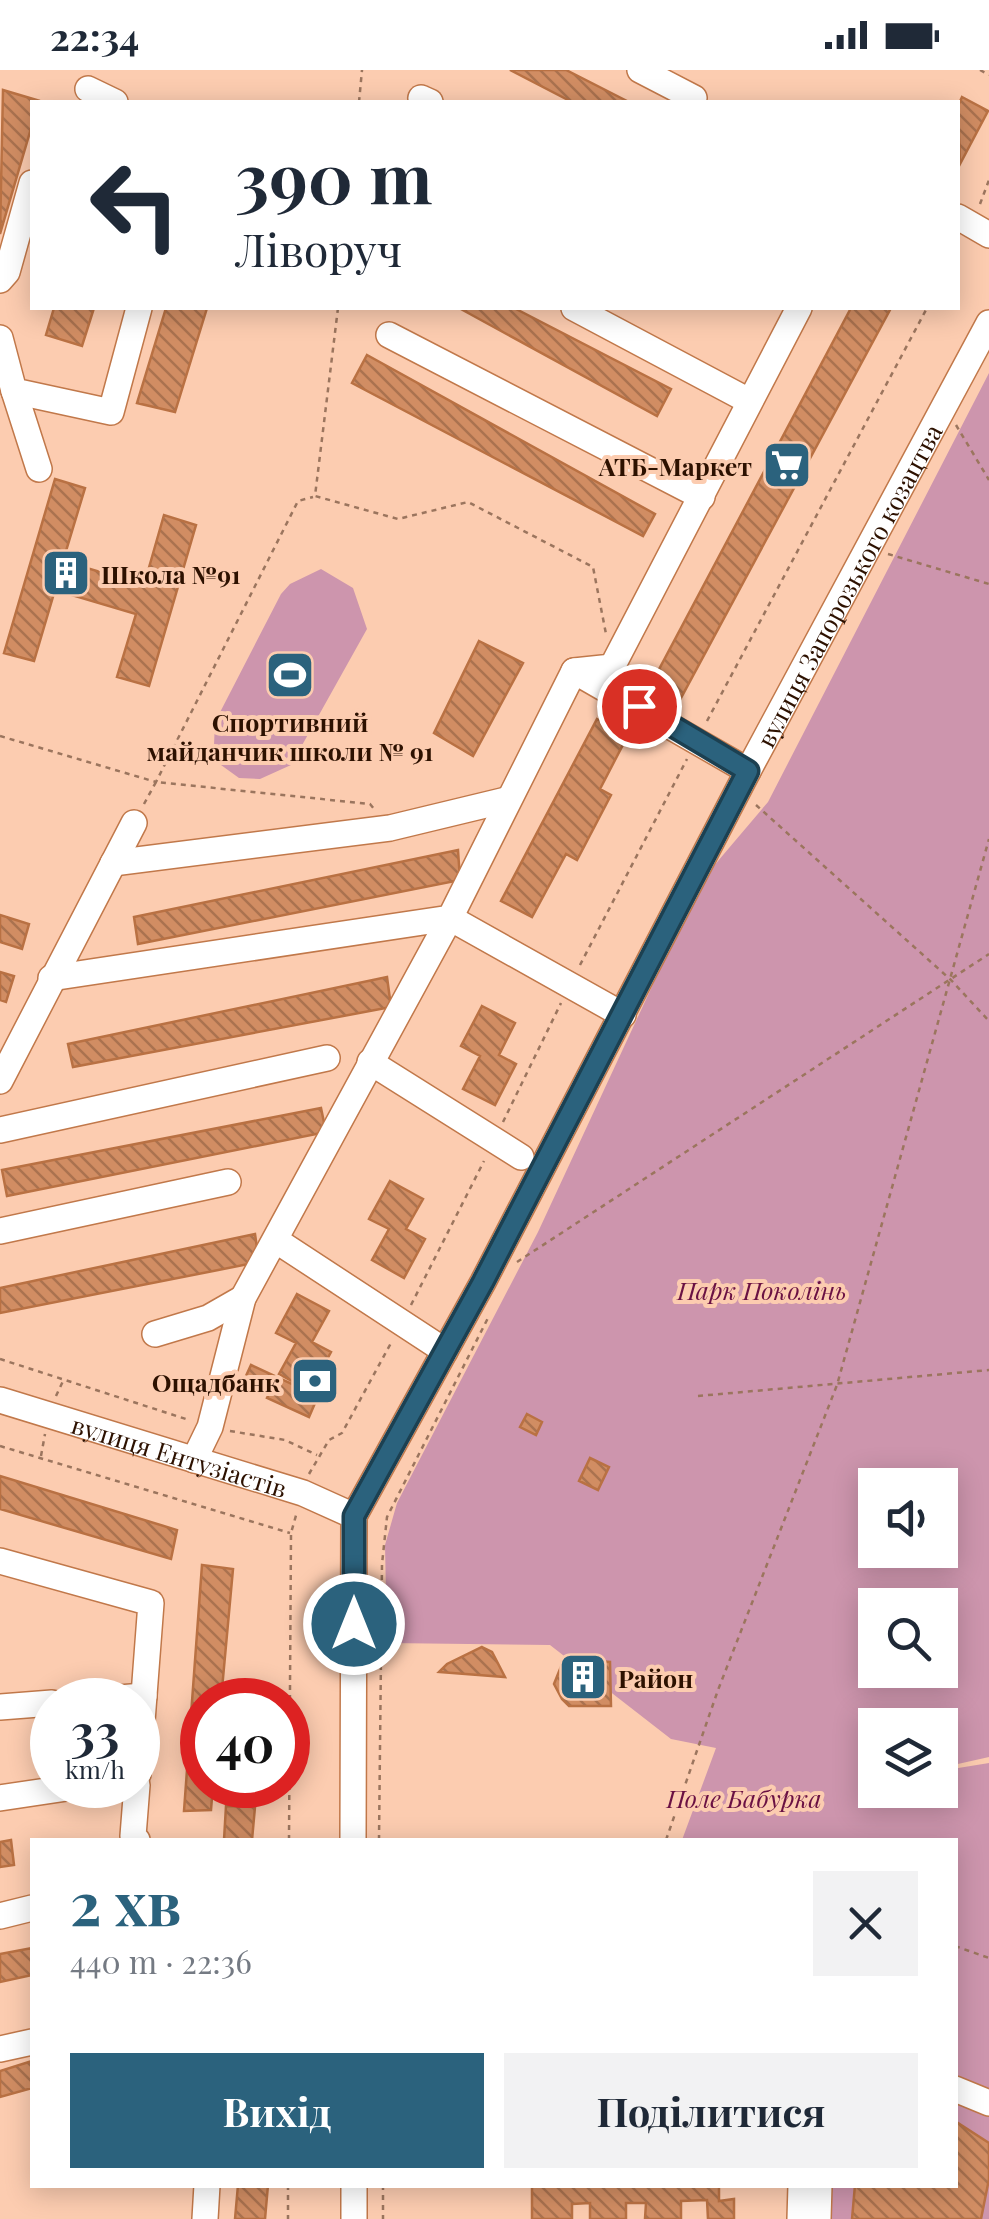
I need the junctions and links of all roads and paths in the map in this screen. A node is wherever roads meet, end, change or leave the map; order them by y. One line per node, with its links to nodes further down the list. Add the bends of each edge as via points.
1 (362, 70): 8 (path)
2 (640, 70): 6 (street)
3 (980, 70): 4 (path)
4 (989, 75)
5 (88, 89): 7 (street)
6 (694, 98)
7 (111, 100)
8 (359, 100)
9 (989, 180): 11 (path)
10 (30, 191): 12 (street)
11 (973, 225)
12 (0, 280)
13 (138, 310): 21 (street, via 111,412)
14 (338, 310): 26 (path)
15 (578, 310): 22 (street)
16 (798, 310): 22 (street)
17 (926, 310): 33 (path)
18 (989, 323): 28 (street, вулиця Запорозького козацтва)
19 (389, 335): 27 (street)
20 (0, 338): 21 (street)
21 (14, 392): 24 (street)
22 (749, 401): 27 (street)
23 (945, 436): 25 (path, via 953,420)
24 (39, 469)
25 (989, 480)
26 (315, 496): 30 (path, via 398,520 468,502 593,567); 35 (path, via 298,501)
27 (702, 496): 31 (street, via 612,667)
28 (868, 548): 29 (path); 34 (street, вулиця Запорозького козацтва)
29 (989, 584)
30 (606, 634)
31 (574, 670): 33 (street); 36 (street)
32 (0, 736): 35 (path)
33 (697, 740): 34 (street); 46 (path)
34 (748, 771): 47 (street, вулиця Запорозького козацтва)
35 (156, 782): 38 (path); 39 (path, via 370,804)
36 (506, 800): 39 (street); 42 (street)
37 (754, 804): 45 (path)
38 (134, 823): 41 (street)
39 (390, 828): 41 (street)
40 (989, 839): 45 (path)
41 (113, 863): 44 (street)
42 (450, 918): 44 (street); 46 (street); 50 (street)
43 (989, 954): 45 (path)
44 (51, 978): 51 (street)
45 (951, 980): 48 (path); 58 (path, via 517,1262); 67 (path)
46 (569, 986): 47 (street); 53 (path)
47 (623, 1015): 63 (street, вулиця Запорозького козацтва)
48 (989, 1021)
49 (327, 1058): 52 (street)
50 (370, 1062): 53 (street); 57 (street)
51 (0, 1081)
52 (0, 1130)
53 (494, 1141): 54 (street); 61 (path)
54 (520, 1157)
55 (228, 1182): 56 (street)
56 (0, 1231)
57 (277, 1241): 59 (street); 61 (street)
58 (526, 1245)
59 (243, 1298): 62 (street, via 208,1318); 71 (street)
60 (491, 1313): 91 (path, via 387,1517)
61 (403, 1320): 63 (street); 74 (path, via 342,1433)
62 (155, 1334)
63 (444, 1351): 79 (street, вулиця Запорозького козацтва)
64 (0, 1359): 66 (path)
65 (989, 1370): 67 (path)
66 (63, 1379): 69 (path); 71 (path)
67 (837, 1385): 68 (path); 92 (path)
68 (698, 1396)
69 (56, 1397)
70 (0, 1400): 76 (street, вулиця Ентузіастів)
71 (210, 1427): 74 (path, via 286,1440); 76 (street)
72 (46, 1428): 75 (path)
73 (0, 1446): 75 (path)
74 (317, 1455): 77 (path)
75 (41, 1458): 80 (path)
76 (194, 1460): 79 (street, вулиця Ентузіастів)
77 (307, 1479)
78 (298, 1510): 80 (path)
79 (354, 1516): 90 (street, вулиця Запорозького козацтва)
80 (291, 1533): 89 (path)
81 (0, 1561): 82 (street, via 151,1602)
82 (145, 1678)
83 (30, 1704): 84 (street)
84 (0, 1706)
85 (30, 1794): 86 (street)
86 (0, 1798)
87 (135, 1808): 88 (street)
88 (135, 1838)
89 (289, 1838)
90 (353, 1838)
91 (379, 1838)
92 (667, 1838)
93 (30, 1908): 94 (street)
94 (0, 1916)
95 (958, 1947): 96 (path)
96 (989, 1958)
97 (30, 2042): 98 (street)
98 (0, 2049)
99 (958, 2091): 100 (street)
100 (989, 2103)
101 (206, 2188): 107 (street)
102 (288, 2188): 108 (path)
103 (354, 2188): 109 (street)
104 (383, 2188): 110 (path)
105 (801, 2188): 111 (street)
106 (819, 2188): 112 (street)
107 (205, 2219)
108 (288, 2219)
109 (354, 2219)
110 (383, 2219)
111 (800, 2219)
112 (818, 2219)

